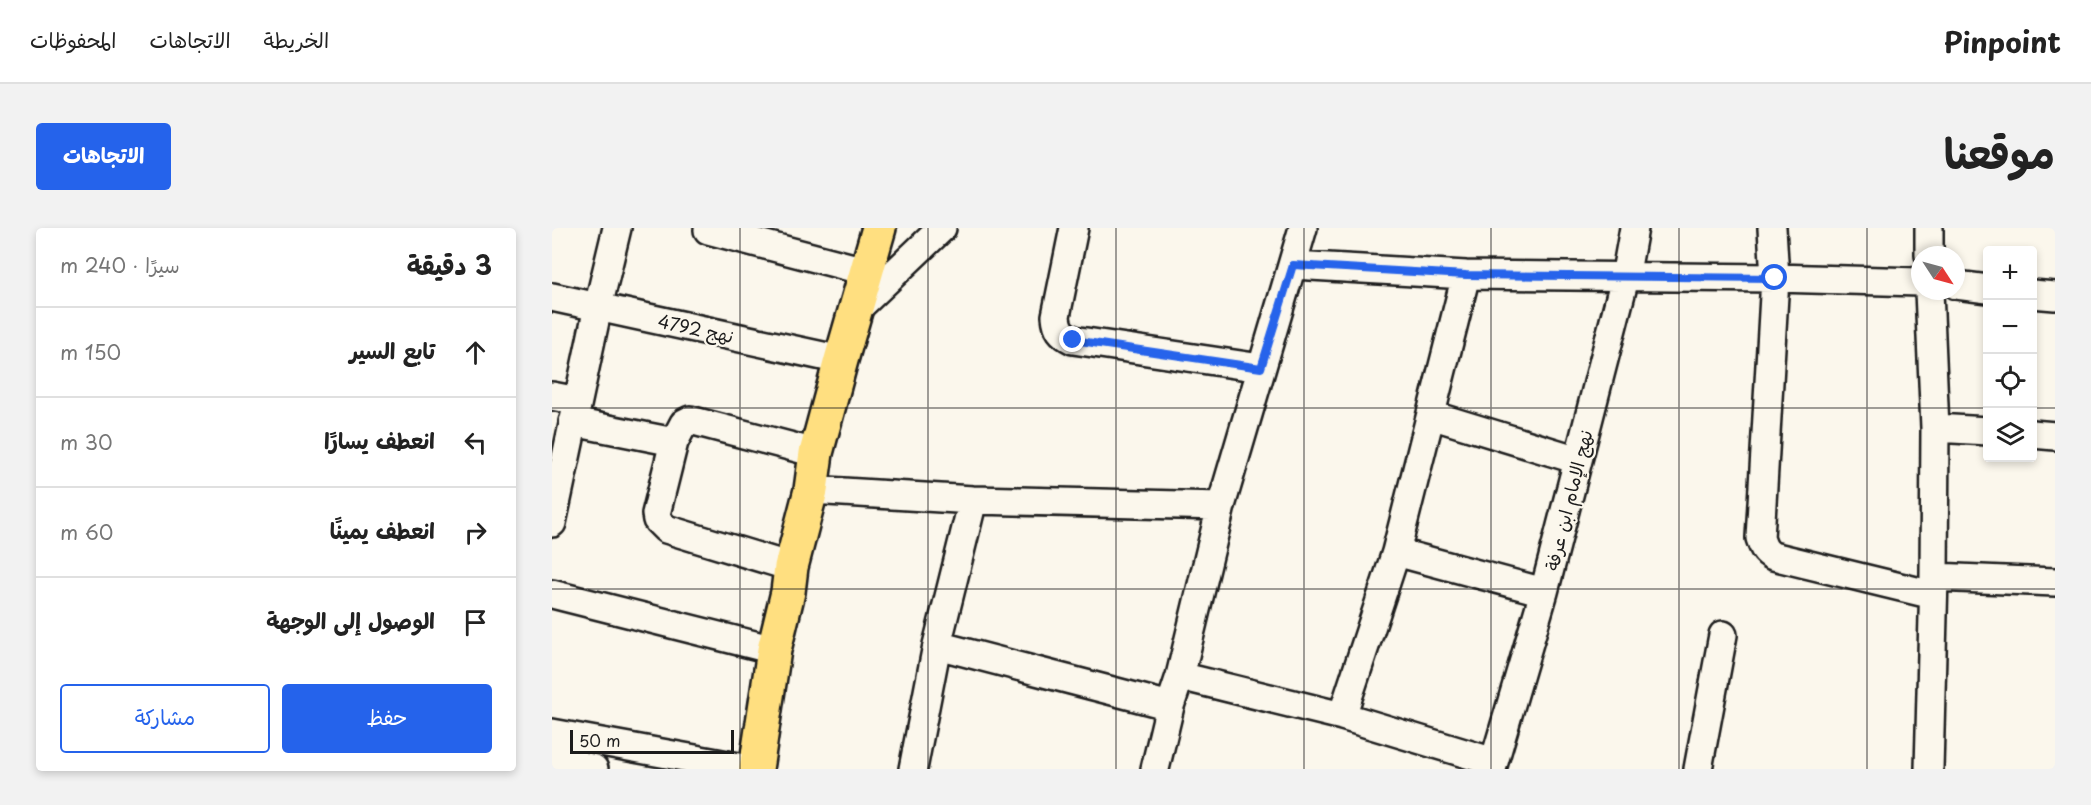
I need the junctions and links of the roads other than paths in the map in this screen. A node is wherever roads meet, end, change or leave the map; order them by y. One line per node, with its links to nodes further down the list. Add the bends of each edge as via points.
1 (617, 228): 23 (street)
2 (879, 228): 12 (main road)
3 (942, 228): 24 (street)
4 (1074, 228): 26 (street, via 1056,316 1063,335 1073,340)
5 (1303, 228): 11 (street)
6 (1634, 228): 14 (street, نهج الإمام ابن عرفة)
7 (1772, 228): 15 (street)
8 (1929, 228): 10 (street)
9 (708, 230): 12 (street)
10 (1929, 246)
11 (1293, 265): 13 (street); 26 (street)
12 (866, 271): 24 (main road)
13 (1466, 275): 14 (street); 29 (street)
14 (1625, 278): 15 (street); 36 (street, نهج الإمام ابن عرفة)
15 (1775, 278): 16 (street); 44 (street, via 1762,545 1773,556)
16 (1911, 282)
17 (1965, 286): 18 (street)
18 (1983, 288)
19 (2037, 294): 20 (street)
20 (2055, 296)
21 (552, 297): 23 (street, نهج 4792)
22 (1929, 300): 30 (street)
23 (598, 307): 25 (street, نهج 4792); 28 (street)
24 (856, 310): 25 (main road)
25 (841, 360): 35 (main road)
26 (1261, 368): 39 (street)
27 (552, 396): 28 (street)
28 (576, 412): 34 (street); 40 (street)
29 (1431, 415): 36 (street); 41 (street)
30 (1935, 428): 31 (street); 44 (street)
31 (1983, 431)
32 (2037, 434): 33 (street)
33 (2055, 436)
34 (674, 442): 35 (street, via 684,423 690,420); 42 (street, via 656,514 661,525)
35 (816, 453): 37 (main road)
36 (1578, 460): 45 (street, نهج الإمام ابن عرفة)
37 (811, 490): 38 (street); 42 (main road)
38 (973, 500): 39 (street); 48 (street)
39 (1221, 506): 50 (street)
40 (552, 521)
41 (1396, 552): 45 (street); 52 (street)
42 (791, 567): 49 (main road)
43 (2055, 582): 44 (street)
44 (1934, 586): 62 (street)
45 (1544, 592): 55 (street, نهج الإمام ابن عرفة)
46 (552, 594): 49 (street)
47 (1723, 635): 61 (street)
48 (938, 645): 51 (street); 59 (street)
49 (774, 650): 58 (main road)
50 (1180, 676): 51 (street); 52 (street)
51 (1170, 706): 60 (street)
52 (1342, 716): 55 (street)
53 (552, 733): 57 (street)
54 (552, 759): 56 (street)
55 (1493, 765)
56 (594, 769)
57 (750, 769)
58 (756, 769)
59 (913, 769)
60 (1155, 769)
61 (1698, 769)
62 (1929, 769)

